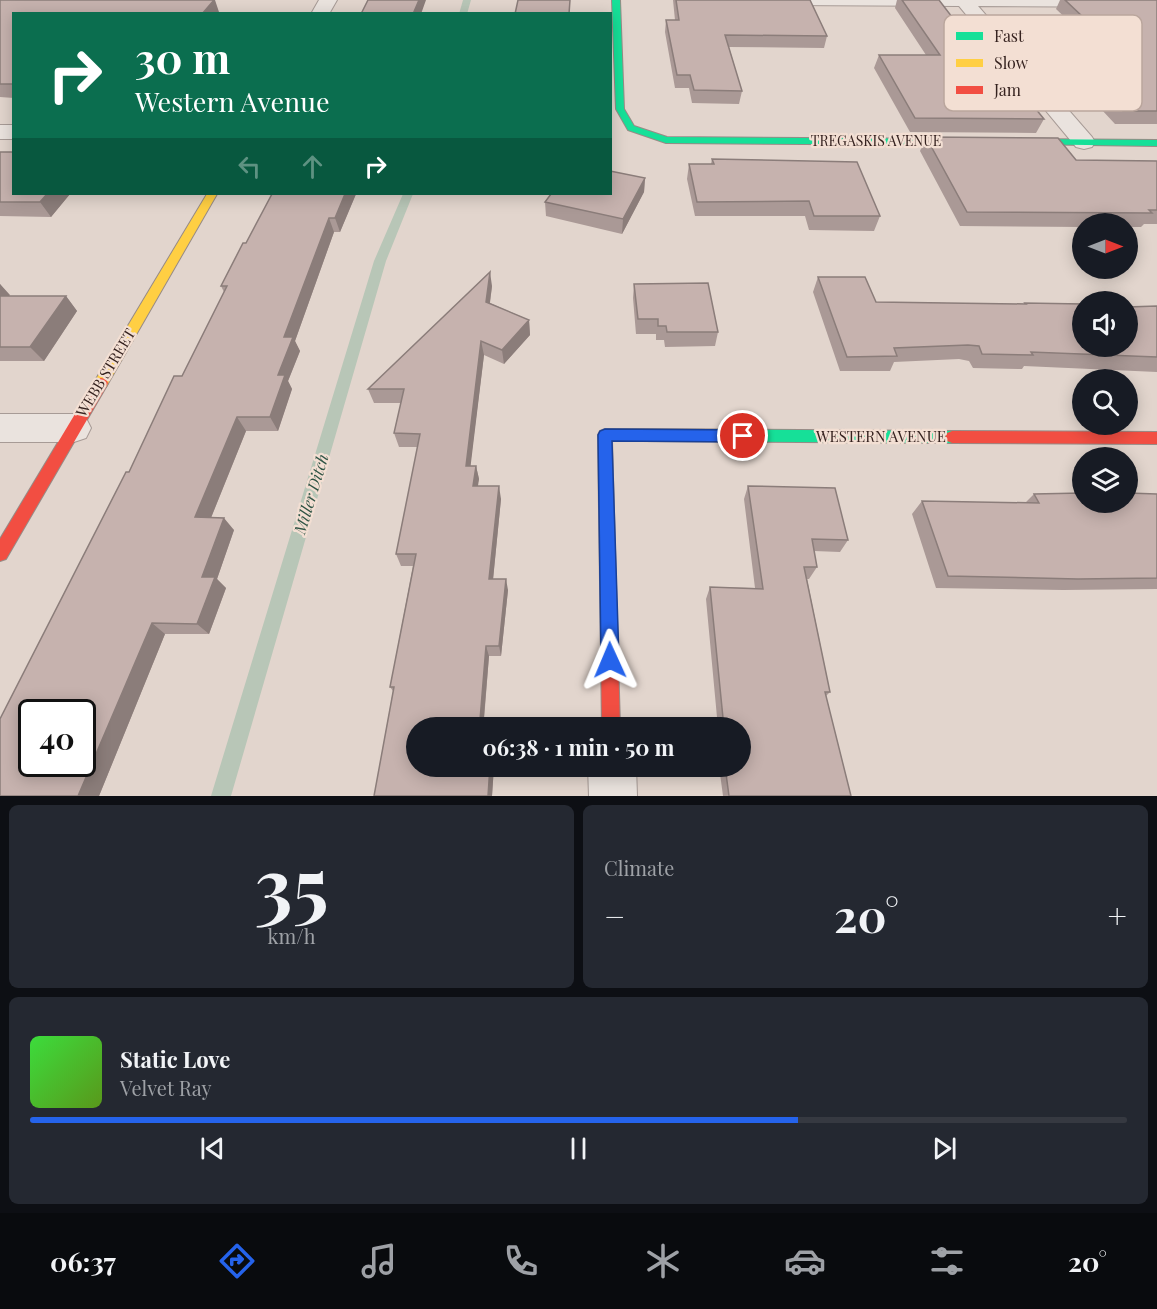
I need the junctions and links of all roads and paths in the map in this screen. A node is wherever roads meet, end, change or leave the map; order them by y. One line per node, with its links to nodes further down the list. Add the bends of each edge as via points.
1 (616, 0): 7 (street, TREGASKIS AVENUE, via 620,109 631,128 666,140)
2 (786, 0): 3 (street)
3 (964, 0): 4 (street); 5 (street)
4 (1157, 2)
5 (977, 15)
6 (1058, 111): 7 (street)
7 (1084, 142): 8 (street, TREGASKIS AVENUE)
8 (1157, 142)
9 (211, 195): 11 (street, WEBB STREET)
10 (0, 428): 11 (street)
11 (74, 428): 13 (street, WEBB STREET)
12 (1157, 438): 14 (street, WESTERN AVENUE, via 605,435)
13 (0, 554)
14 (611, 717)
15 (612, 777): 16 (street)
16 (613, 796)

